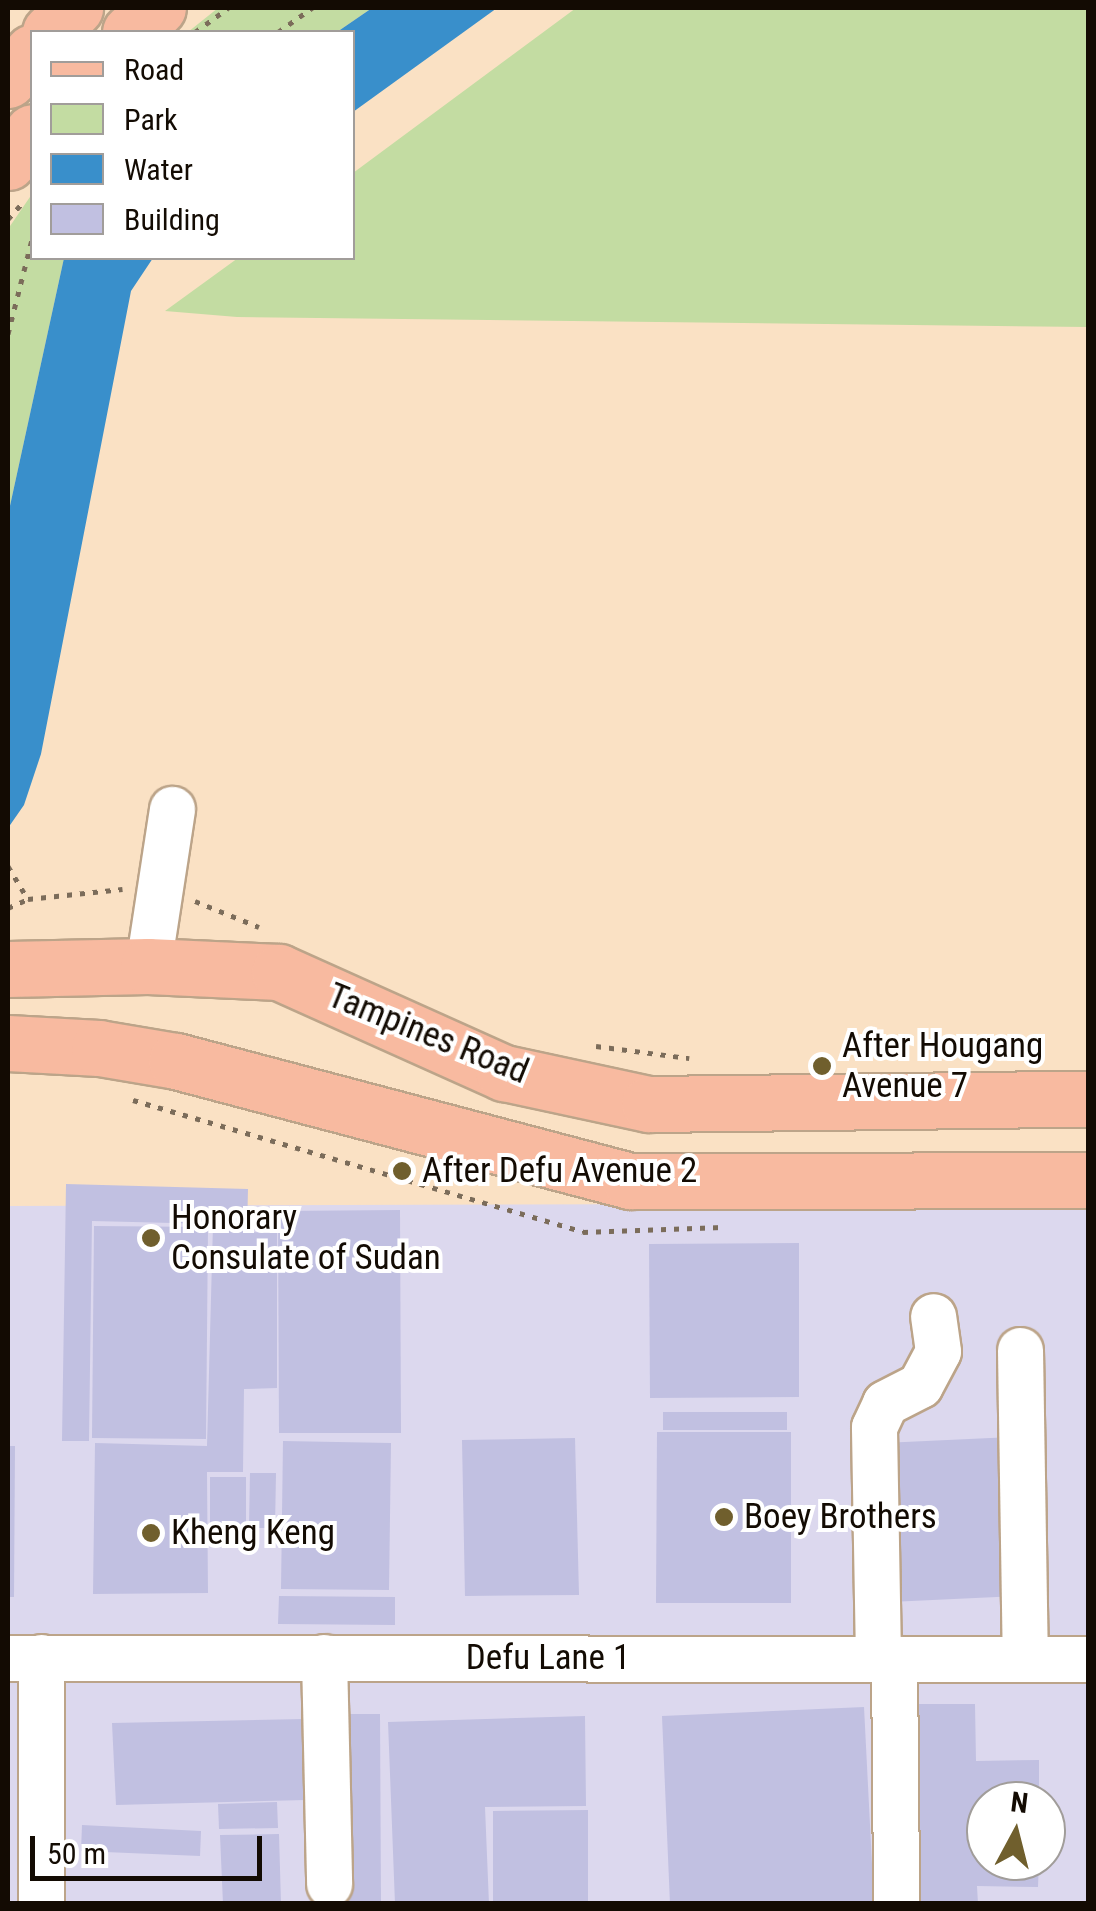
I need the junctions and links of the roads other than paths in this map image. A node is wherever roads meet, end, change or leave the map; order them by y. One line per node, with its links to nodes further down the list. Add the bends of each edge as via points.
1 (75, 8): 3 (main road)
2 (158, 8): 4 (main road)
3 (52, 30)
4 (132, 30)
5 (30, 54): 6 (main road)
6 (8, 80)
7 (30, 134): 8 (main road)
8 (8, 162)
9 (172, 809): 10 (street)
10 (148, 966): 11 (main road, Tampines Road); 13 (main road, Tampines Road, via 279,972 504,1073 649,1104)
11 (8, 970)
12 (8, 1043): 14 (main road, via 176,1061 630,1181)
13 (1088, 1099)
14 (1088, 1180)
15 (933, 1316): 19 (street, via 938,1350 920,1385 884,1403 874,1427)
16 (1020, 1350): 20 (street)
17 (24, 1657): 18 (street, Defu Lane 1); 23 (street)
18 (324, 1657): 19 (street, Defu Lane 1); 22 (street)
19 (886, 1658): 20 (street, Defu Lane 1); 24 (street)
20 (1025, 1659): 21 (street, Defu Lane 1)
21 (1088, 1659)
22 (329, 1884)
23 (41, 1904)
24 (896, 1904)

